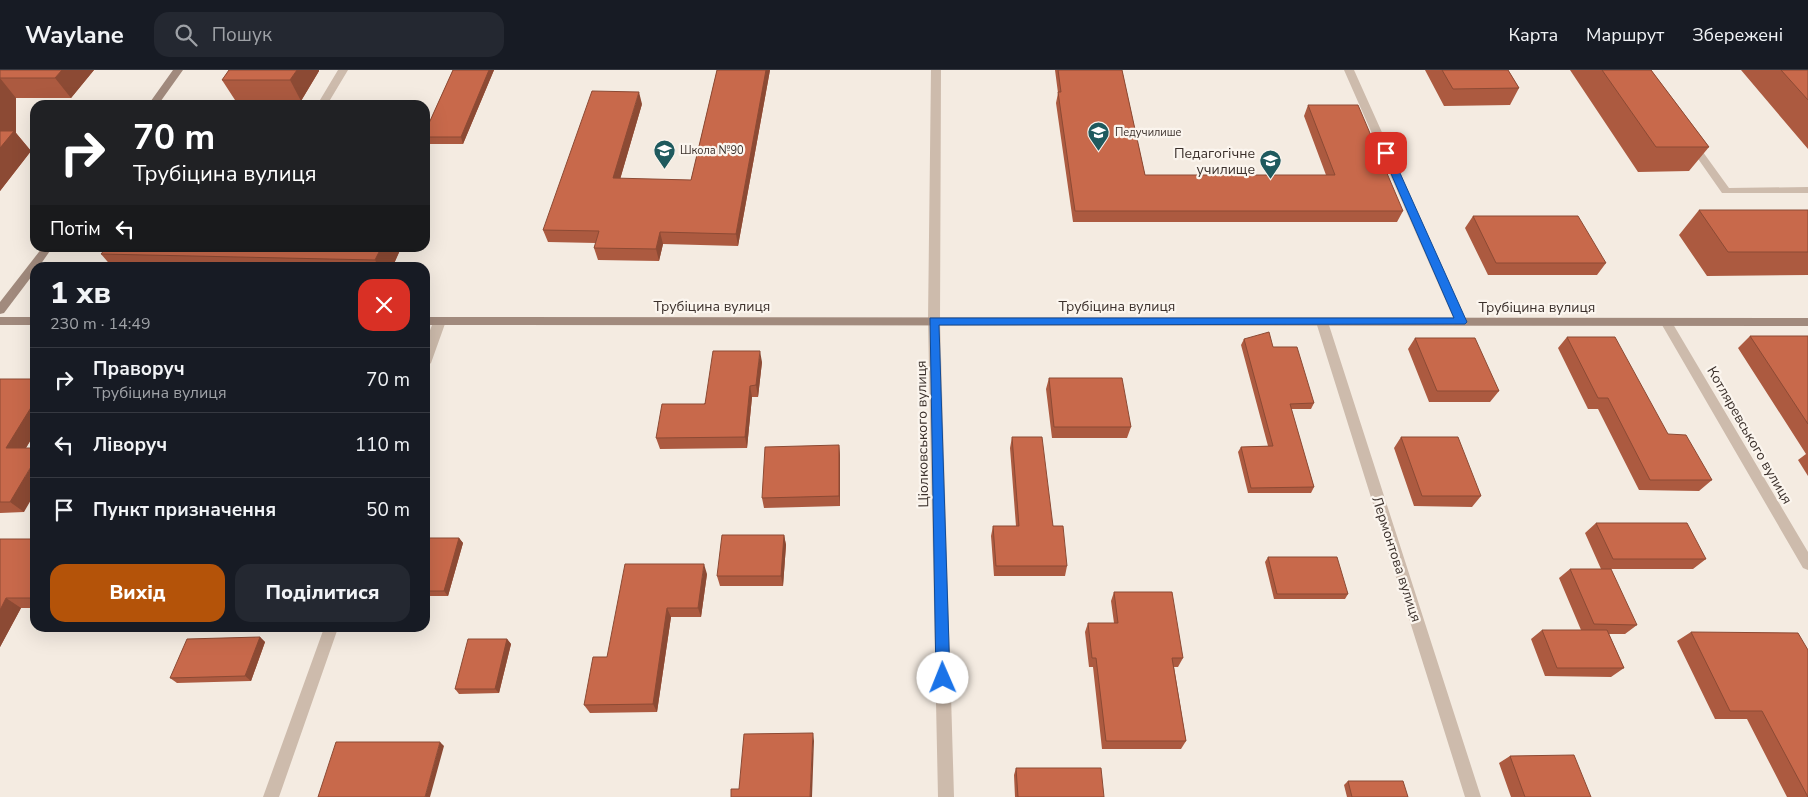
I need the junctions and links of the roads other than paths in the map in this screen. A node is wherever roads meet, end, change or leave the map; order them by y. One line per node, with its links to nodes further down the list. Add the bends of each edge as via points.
1 (178, 70): 5 (street)
2 (343, 70): 6 (street)
3 (936, 70): 17 (street, Ціолковського вулиця)
4 (1349, 70): 19 (street)
5 (156, 100)
6 (325, 100)
7 (1686, 135): 8 (street, via 1726,191)
8 (1808, 190)
9 (44, 252): 10 (street)
10 (36, 262)
11 (30, 270): 12 (street)
12 (0, 310)
13 (0, 321): 14 (street)
14 (30, 321)
15 (430, 321): 16 (street, Трубіцина вулиця)
16 (440, 321): 17 (street, Трубіцина вулиця); 22 (street)
17 (934, 321): 18 (street, Трубіцина вулиця); 26 (street, Ціолковського вулиця)
18 (1322, 322): 19 (street, Трубіцина вулиця); 27 (street, Лермонтова вулиця)
19 (1461, 322): 20 (street, Трубіцина вулиця)
20 (1666, 322): 21 (street, Трубіцина вулиця); 23 (street, Котляревського вулиця)
21 (1808, 322)
22 (430, 350)
23 (1808, 564)
24 (331, 632): 25 (street)
25 (272, 797)
26 (946, 797)
27 (1473, 797)

